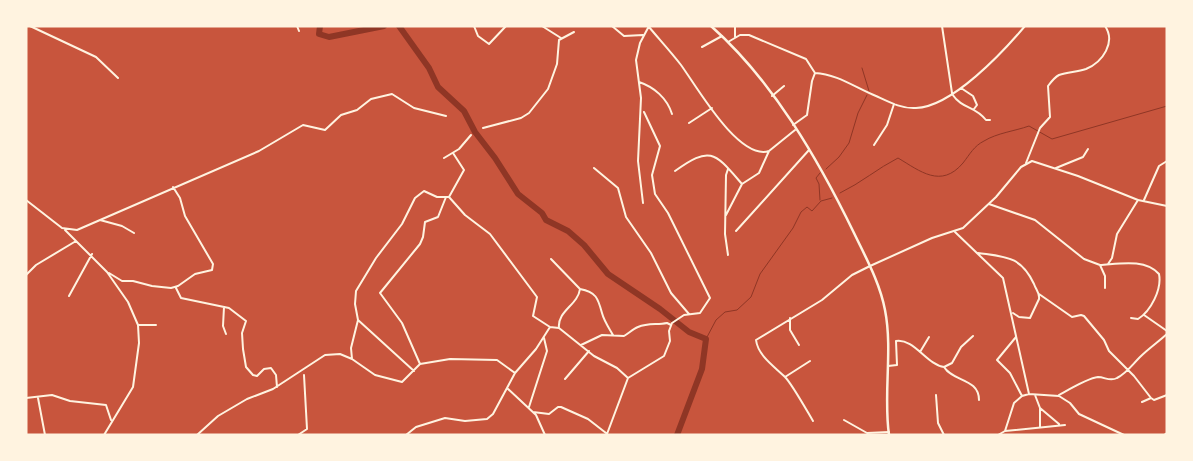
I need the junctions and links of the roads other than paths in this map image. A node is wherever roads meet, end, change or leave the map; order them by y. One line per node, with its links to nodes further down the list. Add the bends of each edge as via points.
1 (30, 26): 22 (street, via 96,57)
2 (297, 26): 13 (street)
3 (474, 26): 4 (street, via 478,36 489,44)
4 (506, 26)
5 (542, 26): 18 (street)
6 (612, 26): 15 (street, via 624,36)
7 (649, 26): 15 (street); 29 (street)
8 (711, 26): 16 (highway)
9 (735, 26): 17 (street)
10 (942, 26): 26 (street)
11 (1025, 26): 25 (street, via 998,58)
12 (1105, 26): 47 (street, via 1110,39 1100,59 1084,70 1059,75 1048,86 1050,116 1040,128)
13 (299, 31)
14 (574, 32): 18 (street)
15 (643, 35): 23 (street, via 636,60)
16 (722, 36): 19 (highway); 20 (street)
17 (735, 37): 19 (street); 21 (street, via 749,34 782,48 806,59)
18 (560, 38): 37 (street, via 558,64 548,89 529,113)
19 (728, 42): 27 (highway)
20 (702, 47)
21 (815, 73): 28 (street, via 833,76); 36 (street, via 807,115)
22 (118, 78)
23 (639, 82): 32 (street, via 655,90 670,106); 59 (street, via 642,112 638,161)
24 (784, 86): 27 (street)
25 (960, 87): 26 (street); 30 (street, via 974,96 977,105)
26 (952, 94): 28 (street, via 924,107); 30 (street, via 960,105)
27 (772, 96): 36 (highway)
28 (894, 104): 40 (street)
29 (712, 108): 35 (street); 42 (street, via 724,126 752,150 761,153)
30 (974, 109): 34 (street)
31 (644, 112): 86 (street, via 660,146 652,175 656,194 710,295 710,302 704,310)
32 (672, 114)
33 (446, 116): 53 (street, via 414,108 392,94 381,95 357,110 341,115 328,129 321,131 304,125 259,150)
34 (990, 120)
35 (689, 123)
36 (793, 125): 38 (highway)
37 (484, 128)
38 (795, 130): 42 (street); 43 (highway)
39 (471, 135): 44 (street)
40 (874, 145)
41 (1088, 149): 49 (street, via 1083,157)
42 (769, 150): 52 (street, via 759,173)
43 (809, 150): 66 (street); 76 (highway)
44 (453, 153): 45 (street); 54 (street, via 464,170)
45 (444, 158)
46 (1167, 161): 57 (street, via 1159,166)
47 (1026, 162): 49 (street, via 1037,161); 60 (street)
48 (594, 168): 86 (street, via 618,188 626,217 648,247 671,293)
49 (1056, 168): 56 (street)
50 (728, 169): 51 (street, via 718,159 705,154); 52 (street); 63 (street)
51 (675, 171)
52 (742, 184): 63 (street)
53 (173, 187): 64 (street); 79 (street, via 213,267 211,272 192,276)
54 (448, 197): 90 (street, via 437,197 424,191 415,198 402,224 356,291); 94 (street, via 486,230 511,260 538,299 533,316); 109 (street, via 438,217 424,222 423,237 417,248 380,293 402,323)
55 (26, 200): 58 (street)
56 (1138, 200): 57 (street); 74 (street, via 1117,234)
57 (1144, 200): 61 (street)
58 (30, 203): 62 (street); 65 (street)
59 (643, 203)
60 (989, 204): 67 (street); 75 (street, via 1035,220 1084,259)
61 (1167, 206)
62 (26, 207)
63 (726, 215): 72 (street)
64 (100, 220): 65 (street, via 81,229); 68 (street)
65 (65, 230): 69 (street)
66 (736, 231)
67 (955, 232): 70 (street); 76 (street, via 932,238)
68 (134, 233)
69 (76, 241): 71 (street); 78 (street)
70 (978, 252): 82 (street, via 1008,257 1020,263); 85 (street, via 1003,278)
71 (92, 254): 77 (street); 83 (street)
72 (728, 256)
73 (551, 258): 81 (street)
74 (1108, 264): 75 (street); 87 (street, via 1139,264 1159,274 1160,283)
75 (1100, 265): 80 (street, via 1106,276)
76 (870, 266): 88 (street); 110 (highway, via 885,310)
77 (107, 272): 79 (street, via 122,281); 91 (street, via 128,302)
78 (26, 275)
79 (176, 288): 84 (street, via 182,299)
80 (1105, 288)
81 (580, 289): 95 (street, via 560,316); 98 (street, via 590,291 599,299)
82 (1039, 294): 85 (street, via 1030,318); 113 (street, via 1072,317 1084,316)
83 (69, 296)
84 (224, 306): 97 (street); 119 (street, via 233,309 246,321 242,335 248,370 257,376 264,369 271,368 276,374)
85 (1013, 313): 102 (street)
86 (689, 314): 93 (street)
87 (1144, 314): 89 (street); 96 (street)
88 (790, 318): 104 (street, via 790,330); 116 (street, via 756,340 776,371)
89 (1131, 318)
90 (358, 320): 107 (street, via 351,348); 112 (street)
91 (138, 325): 92 (street); 136 (street, via 134,387)
92 (156, 325)
93 (671, 325): 98 (street, via 667,322 657,326 646,324 624,336); 117 (street, via 670,341 664,356)
94 (550, 327): 95 (street); 100 (street)
95 (559, 328): 103 (street)
96 (1167, 333): 113 (street)
97 (226, 334)
98 (613, 335): 103 (street, via 599,336)
99 (973, 336): 111 (street, via 961,347 952,363)
100 (544, 337): 114 (street); 132 (street, via 547,351)
101 (928, 337): 106 (street)
102 (1016, 337): 121 (street); 125 (street, via 997,360 1010,373)
103 (581, 344): 105 (street)
104 (799, 345)
105 (589, 351): 117 (street); 118 (street)
106 (920, 352): 110 (street, via 900,340 896,341 897,365); 111 (street)
107 (352, 359): 112 (street, via 375,375 393,381 406,380); 119 (street, via 340,354 325,355)
108 (810, 361): 116 (street)
109 (420, 364): 112 (street); 114 (street, via 450,359 489,359 497,360)
110 (888, 366): 143 (highway)
111 (944, 368): 130 (street, via 950,375 969,382)
112 (414, 371)
113 (1128, 371): 126 (street, via 1114,380 1094,378); 129 (street)
114 (515, 373): 120 (street)
115 (304, 375): 147 (street, via 305,412 309,425)
116 (785, 377): 137 (street)
117 (628, 378): 142 (street)
118 (564, 379)
119 (277, 387): 146 (street, via 218,416)
120 (507, 388): 132 (street); 148 (street, via 487,419 445,418 416,427)
121 (1030, 394): 123 (street); 125 (street)
122 (936, 395): 150 (street, via 938,423)
123 (1035, 395): 126 (street); 133 (street)
124 (1166, 395): 129 (street, via 1154,400)
125 (1022, 396): 141 (street, via 1011,408)
126 (1058, 396): 152 (street, via 1080,414)
127 (38, 397): 128 (street); 136 (street, via 52,395 70,401 106,405); 144 (street)
128 (26, 398)
129 (1150, 398): 131 (street)
130 (979, 400)
131 (1142, 402)
132 (529, 407): 134 (street)
133 (1040, 408): 138 (street); 140 (street)
134 (533, 412): 142 (street, via 549,414 561,407 588,419); 149 (street)
135 (844, 420): 143 (street, via 867,433)
136 (111, 421): 145 (street)
137 (813, 421)
138 (1059, 425): 139 (street); 140 (street)
139 (1065, 425)
140 (1040, 427): 141 (street)
141 (1004, 431): 151 (street)
142 (607, 434)
143 (889, 434)
144 (44, 435)
145 (104, 435)
146 (197, 435)
147 (298, 435)
148 (406, 435)
149 (544, 435)
150 (944, 435)
151 (998, 435)
152 (1124, 435)

